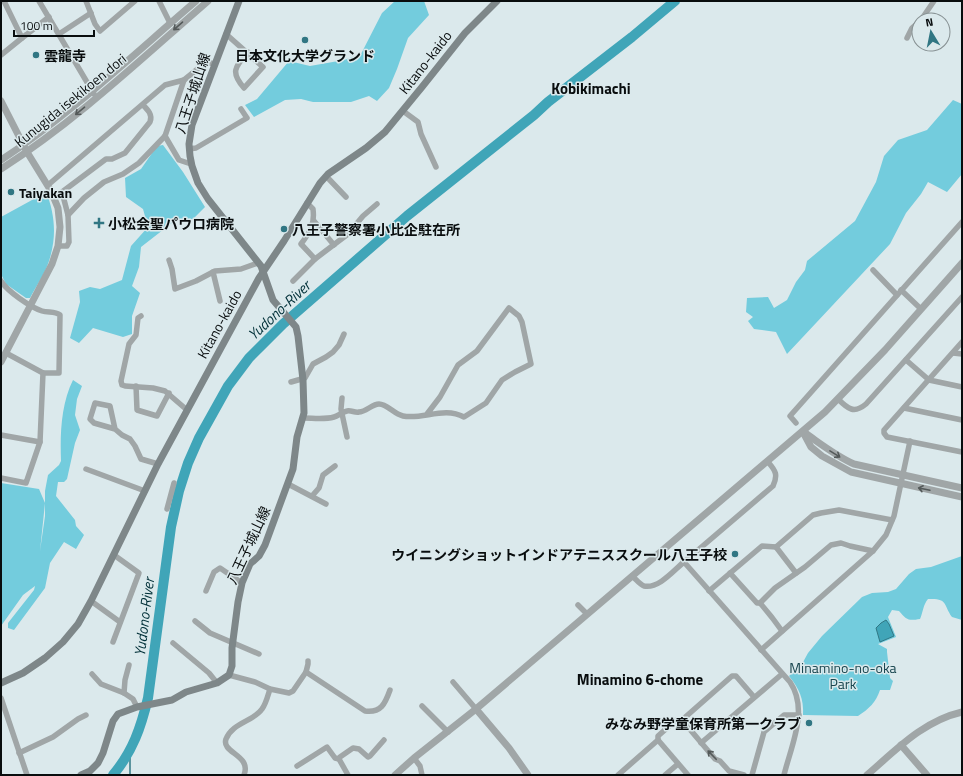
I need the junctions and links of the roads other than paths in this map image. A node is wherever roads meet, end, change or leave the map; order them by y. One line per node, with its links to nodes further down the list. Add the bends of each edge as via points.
1 (4, 1): 18 (street)
2 (39, 1): 13 (street)
3 (86, 1): 12 (street)
4 (134, 1): 12 (street, via 100,31)
5 (159, 1): 14 (street)
6 (196, 1): 14 (street, Kunugida isekikoen dori)
7 (208, 1): 25 (street, Kunugida isekikoen dori, one-way to 25)
8 (239, 1): 17 (main road, 八王子城山線)
9 (497, 1): 29 (main road, Kitano-kaido, via 465,33)
10 (934, 1): 11 (street)
11 (926, 12)
12 (91, 13): 16 (street)
13 (49, 17): 16 (street); 18 (street)
14 (170, 23): 24 (street, Kunugida isekikoen dori)
15 (911, 30): 19 (street)
16 (59, 34): 24 (street)
17 (226, 34): 20 (street); 22 (main road, 八王子城山線)
18 (22, 38): 21 (street)
19 (907, 38)
20 (248, 52): 20 (street, via 236,66 235,75 244,88 263,67)
21 (1, 56)
22 (215, 64): 23 (street, via 205,63); 32 (main road, 八王子城山線, via 192,125)
23 (184, 80): 27 (street, via 165,85); 30 (street)
24 (93, 90): 25 (street); 31 (street, Kunugida isekikoen dori)
25 (96, 98): 31 (street, Kunugida isekikoen dori, one-way to 31, via 63,125)
26 (2, 104): 31 (street)
27 (143, 105): 38 (street); 42 (street, via 152,119 125,153 106,159 62,192)
28 (241, 109): 32 (street, via 247,118 196,148)
29 (403, 111): 35 (street, via 418,122); 37 (main road, Kitano-kaido, via 375,141)
30 (165, 136): 34 (street, via 179,160); 42 (street, via 135,166 104,182)
31 (25, 148): 33 (street, Kunugida isekikoen dori); 36 (street, Kunugida isekikoen dori); 38 (street)
32 (189, 149): 34 (main road, 八王子城山線)
33 (1, 160)
34 (191, 164): 49 (main road, 八王子城山線, via 202,191)
35 (436, 167)
36 (1, 169)
37 (326, 176): 39 (street); 40 (main road, Kitano-kaido)
38 (48, 185): 46 (street, via 59,213)
39 (346, 197)
40 (307, 203): 43 (street, via 313,209); 51 (main road, Kitano-kaido)
41 (377, 204): 45 (street)
42 (68, 215): 46 (street, via 69,242 67,246)
43 (314, 221): 45 (street); 47 (street, via 301,244)
44 (962, 222): 57 (street)
45 (334, 245): 47 (street)
46 (58, 246): 61 (street, via 51,268)
47 (315, 259): 55 (street)
48 (169, 260): 53 (street, via 175,288)
49 (258, 263): 51 (main road, 八王子城山線); 53 (street, via 241,270)
50 (962, 263): 62 (street)
51 (263, 270): 72 (main road, 八王子城山線, via 271,297 294,326 298,336); 81 (main road, Kitano-kaido)
52 (873, 270): 58 (street)
53 (213, 272): 60 (street)
54 (1, 281): 56 (street)
55 (293, 281)
56 (3, 288): 61 (street)
57 (901, 290): 58 (street); 62 (street)
58 (896, 295): 86 (street, via 790,416)
59 (962, 297): 69 (street)
60 (220, 301)
61 (31, 306): 67 (street); 71 (street, via 42,311 58,313 61,317 59,373)
62 (921, 309): 79 (street)
63 (141, 316): 75 (street, via 138,318 136,335 129,344 121,381 125,386)
64 (344, 334): 72 (street, via 339,345 326,357 313,364)
65 (962, 342): 66 (street)
66 (953, 352): 68 (street); 73 (street)
67 (6, 353): 70 (street); 71 (street)
68 (962, 354)
69 (906, 360): 73 (street); 79 (street, via 860,408 847,408)
70 (1, 362)
71 (42, 373): 91 (street)
72 (303, 380): 74 (street); 84 (main road, 八王子城山線)
73 (929, 380): 76 (street); 80 (street)
74 (290, 382)
75 (136, 386): 77 (street); 77 (street, via 138,410 157,416)
76 (962, 387)
77 (169, 393): 81 (street)
78 (342, 398): 82 (street)
79 (838, 400): 88 (street)
80 (904, 408): 85 (street); 92 (street, via 884,430 884,434)
81 (187, 410): 95 (main road, Kitano-kaido)
82 (342, 413): 83 (street, via 362,412 382,404 404,416); 84 (street, via 334,417); 90 (street)
83 (427, 414): 83 (street, via 436,412 464,417 486,403 502,380 531,364 519,316 509,308 477,351 458,365)
84 (303, 418): 101 (main road, 八王子城山線)
85 (962, 420)
86 (796, 423)
87 (115, 428): 87 (street, via 94,423 90,419 95,403 110,406); 95 (street, via 130,439 141,459)
88 (803, 432): 94 (street); 98 (street, one-way to 98, via 843,459); 102 (street, via 811,447 839,466 862,475)
89 (1, 435): 91 (street)
90 (347, 437)
91 (40, 442): 99 (street, via 26,483)
92 (910, 442): 93 (street); 98 (street)
93 (962, 452)
94 (768, 462): 113 (street, via 776,474 773,486); 116 (street)
95 (158, 464): 104 (main road, Kitano-kaido)
96 (335, 466): 105 (street, via 323,475 319,488)
97 (86, 469): 104 (street)
98 (903, 476): 102 (street); 103 (street)
99 (1, 478)
100 (174, 483): 108 (street)
101 (288, 484): 105 (street); 117 (main road, 八王子城山線, via 265,545 250,564)
102 (901, 484): 106 (street, one-way to 102); 109 (street)
103 (962, 488)
104 (145, 491): 112 (main road, Kitano-kaido)
105 (312, 496): 107 (street)
106 (962, 497)
107 (326, 504)
108 (167, 509)
109 (892, 520): 110 (street, via 839,510 821,513 813,515); 111 (street, via 885,537)
110 (776, 547): 114 (street, via 762,546); 115 (street)
111 (873, 551): 115 (street, via 837,543); 126 (street)
112 (114, 555): 120 (main road, Kitano-kaido); 125 (street, via 139,573)
113 (684, 562): 116 (street, via 653,585 643,585); 119 (street)
114 (730, 573): 119 (street); 121 (street, via 757,603)
115 (796, 573): 121 (street)
116 (632, 576): 123 (street)
117 (242, 583): 118 (street, via 220,568 214,572); 128 (main road, 八王子城山線)
118 (206, 591)
119 (709, 591): 130 (street)
120 (91, 601): 125 (street); 139 (main road, Kitano-kaido, via 78,624 54,650 30,669)
121 (760, 603): 126 (street)
122 (578, 605): 123 (street)
123 (587, 614): 148 (street)
124 (195, 621): 128 (street, via 210,633)
125 (120, 622): 127 (street)
126 (782, 630): 130 (street)
127 (113, 642)
128 (233, 642): 131 (street); 137 (main road, 八王子城山線)
129 (173, 643): 140 (street, via 209,673)
130 (760, 650): 136 (street)
131 (259, 654)
132 (308, 661): 134 (street)
133 (129, 665): 143 (street)
134 (306, 672): 141 (street, via 289,693); 142 (street, via 364,711 378,710)
135 (92, 674): 143 (street, via 101,684)
136 (782, 674): 144 (street); 151 (street, via 795,691)
137 (229, 675): 140 (main road); 141 (street)
138 (453, 682): 148 (street)
139 (1, 683)
140 (217, 683): 147 (main road, via 186,692 172,700)
141 (270, 689): 166 (street, via 262,710 237,725 226,740 228,749 244,764)
142 (390, 690)
143 (124, 693): 147 (street, via 133,699)
144 (754, 697): 152 (street, via 736,676 732,676); 156 (street)
145 (1, 698): 158 (street)
146 (422, 706): 153 (street)
147 (137, 707): 165 (main road, via 120,712 116,716 98,763)
148 (476, 709): 153 (street); 170 (street, via 516,756)
149 (962, 712): 157 (street, via 930,724)
150 (86, 715): 158 (street)
151 (799, 715): 175 (street, via 784,715 764,732); 176 (street)
152 (682, 720): 155 (street, via 676,720 658,736); 156 (street)
153 (448, 732): 159 (street)
154 (384, 740): 160 (street, via 368,757 353,748 340,756)
155 (658, 740): 161 (street); 171 (street)
156 (701, 743): 174 (street, one-way to 156, via 728,771)
157 (901, 745): 163 (street); 177 (street)
158 (19, 753): 164 (street)
159 (414, 758): 168 (street); 169 (street, via 420,766)
160 (339, 760): 162 (street, via 327,747); 167 (street)
161 (678, 764): 172 (street); 173 (street)
162 (297, 766)
163 (925, 774)
164 (26, 775)
165 (81, 775)
166 (244, 775)
167 (348, 775)
168 (396, 775)
169 (422, 775)
170 (528, 775)
171 (618, 775)
172 (665, 775)
173 (688, 775)
174 (744, 775)
175 (752, 775)
176 (784, 775)
177 (867, 775)

